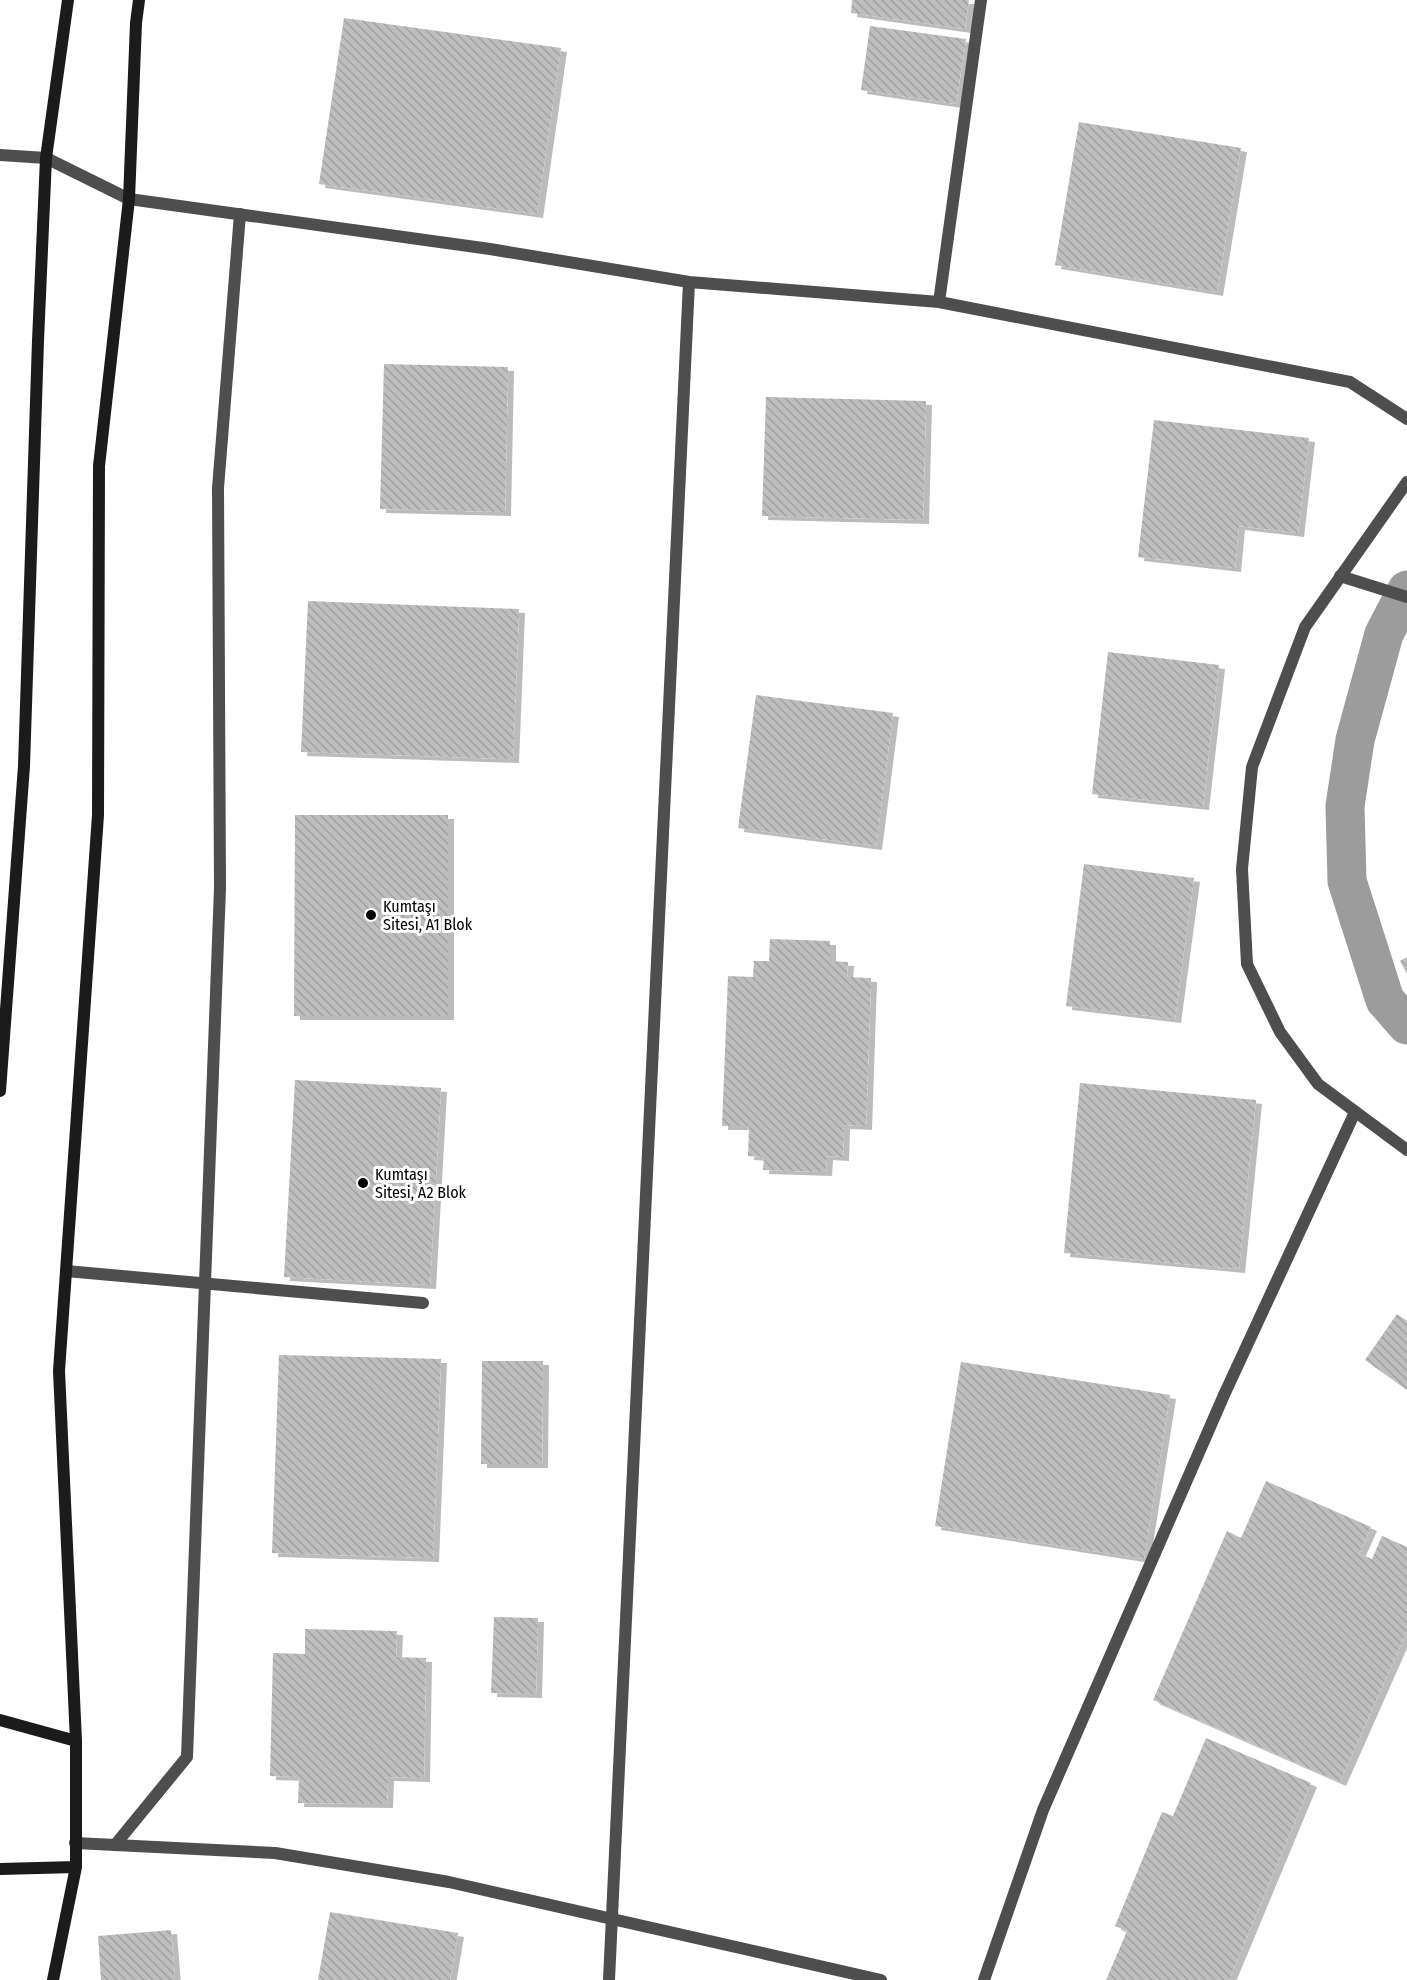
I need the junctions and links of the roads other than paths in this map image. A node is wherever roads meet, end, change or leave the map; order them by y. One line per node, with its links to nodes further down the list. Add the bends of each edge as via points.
1 (68, 0): 5 (main road)
2 (139, 0): 6 (main road)
3 (981, 0): 9 (street)
4 (0, 155): 5 (street)
5 (46, 158): 6 (street); 14 (main road, via 24,766)
6 (129, 199): 7 (street); 17 (main road, via 99,466 98,815)
7 (240, 214): 8 (street); 18 (street, via 218,489 220,888)
8 (689, 282): 9 (street); 26 (street)
9 (939, 302): 10 (street, via 1350,382)
10 (1407, 419)
11 (1407, 482): 12 (street)
12 (1340, 576): 13 (street); 15 (street, via 1305,627 1252,767 1242,869 1246,964 1280,1032 1318,1084)
13 (1407, 597)
14 (0, 1091)
15 (1355, 1112): 16 (street); 30 (street, via 1224,1395 1048,1799)
16 (1407, 1150)
17 (66, 1271): 18 (street); 21 (main road, via 58,1371)
18 (207, 1283): 19 (street); 23 (street, via 187,1758)
19 (423, 1303)
20 (0, 1720): 21 (main road)
21 (76, 1741): 22 (main road)
22 (75, 1843): 23 (street); 24 (main road)
23 (115, 1845): 26 (street, via 275,1853 449,1882)
24 (76, 1868): 25 (main road); 27 (main road)
25 (0, 1869)
26 (613, 1918): 28 (street); 29 (street)
27 (53, 1980)
28 (609, 1980)
29 (881, 1980)
30 (984, 1980)

